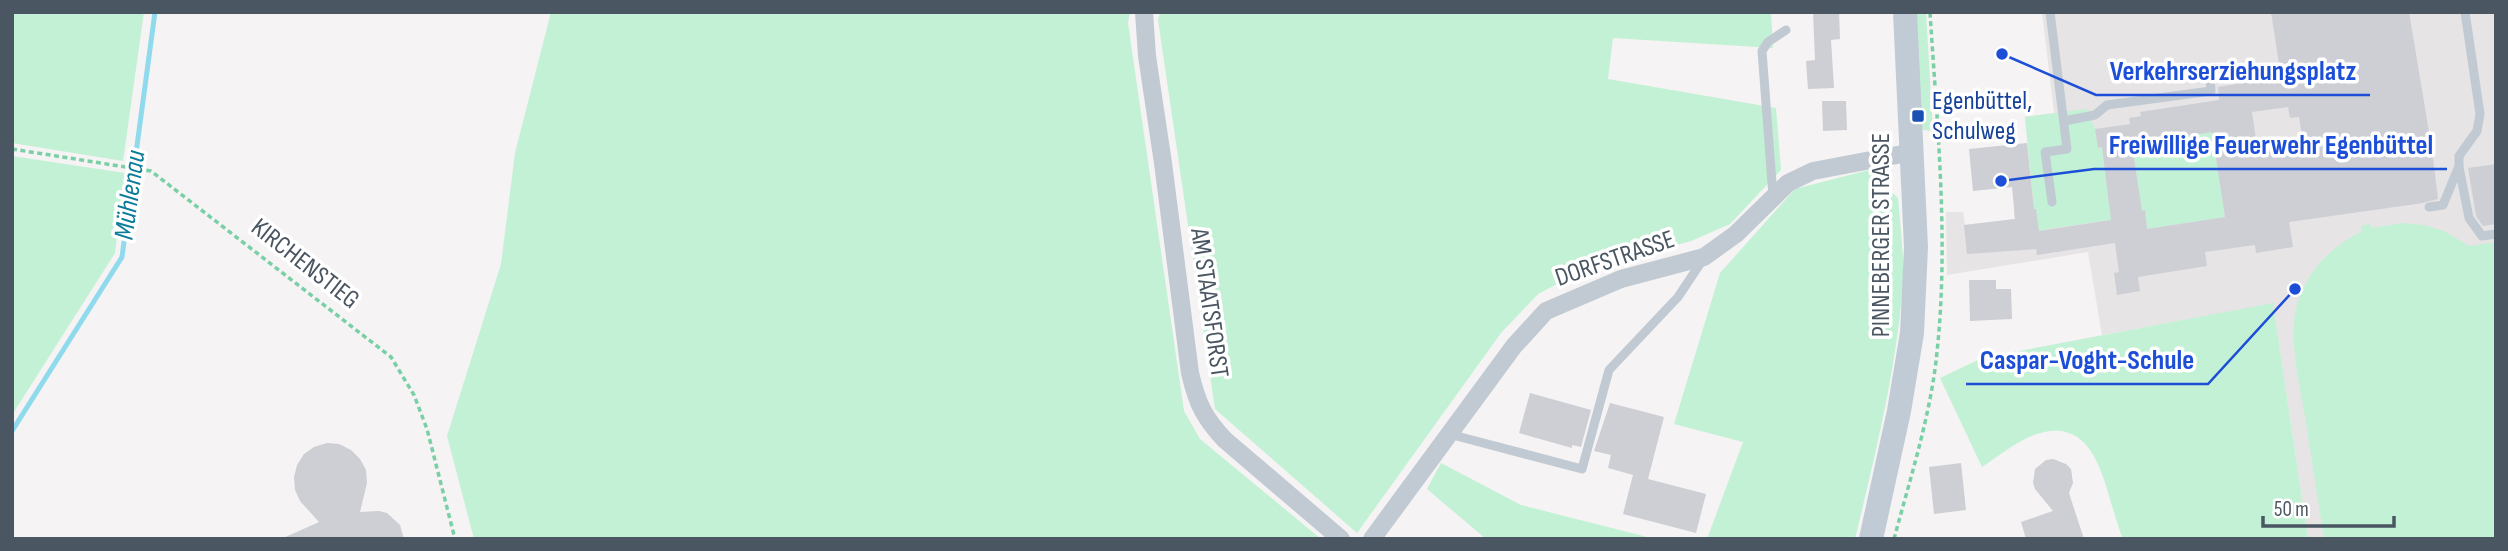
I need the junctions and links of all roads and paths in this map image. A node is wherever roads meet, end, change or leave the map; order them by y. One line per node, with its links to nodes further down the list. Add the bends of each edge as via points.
1 (1144, 12): 18 (street, AM STAATSFORST, via 1196,399 1207,421 1225,440)
2 (1905, 12): 9 (main road, PINNEBERGER STRASSE)
3 (2050, 12): 7 (lane)
4 (2465, 12): 10 (lane, via 2480,114 2477,131 2459,156)
5 (1786, 30): 11 (lane, via 1762,51)
6 (2264, 70): 7 (lane, via 2210,79 2211,91 2107,105 2095,115)
7 (2064, 121): 12 (lane, via 2067,149 2045,152)
8 (12, 149): 17 (path, KIRCHENSTIEG, via 152,171 391,357 414,395)
9 (1913, 152): 11 (street, DORFSTRASSE, via 1814,171 1788,183); 20 (main road, PINNEBERGER STRASSE, via 1916,247 1912,333)
10 (2459, 166): 13 (lane, via 2443,205); 14 (lane, via 2469,218 2482,236)
11 (1773, 198): 15 (street, DORFSTRASSE)
12 (2052, 202)
13 (2429, 207)
14 (2496, 234)
15 (1704, 257): 16 (street, DORFSTRASSE, via 1621,279 1546,311); 16 (lane, via 1678,297 1609,370 1582,469)
16 (1449, 434): 19 (street, DORFSTRASSE)
17 (455, 539)
18 (1342, 539)
19 (1372, 539)
20 (1871, 539)

